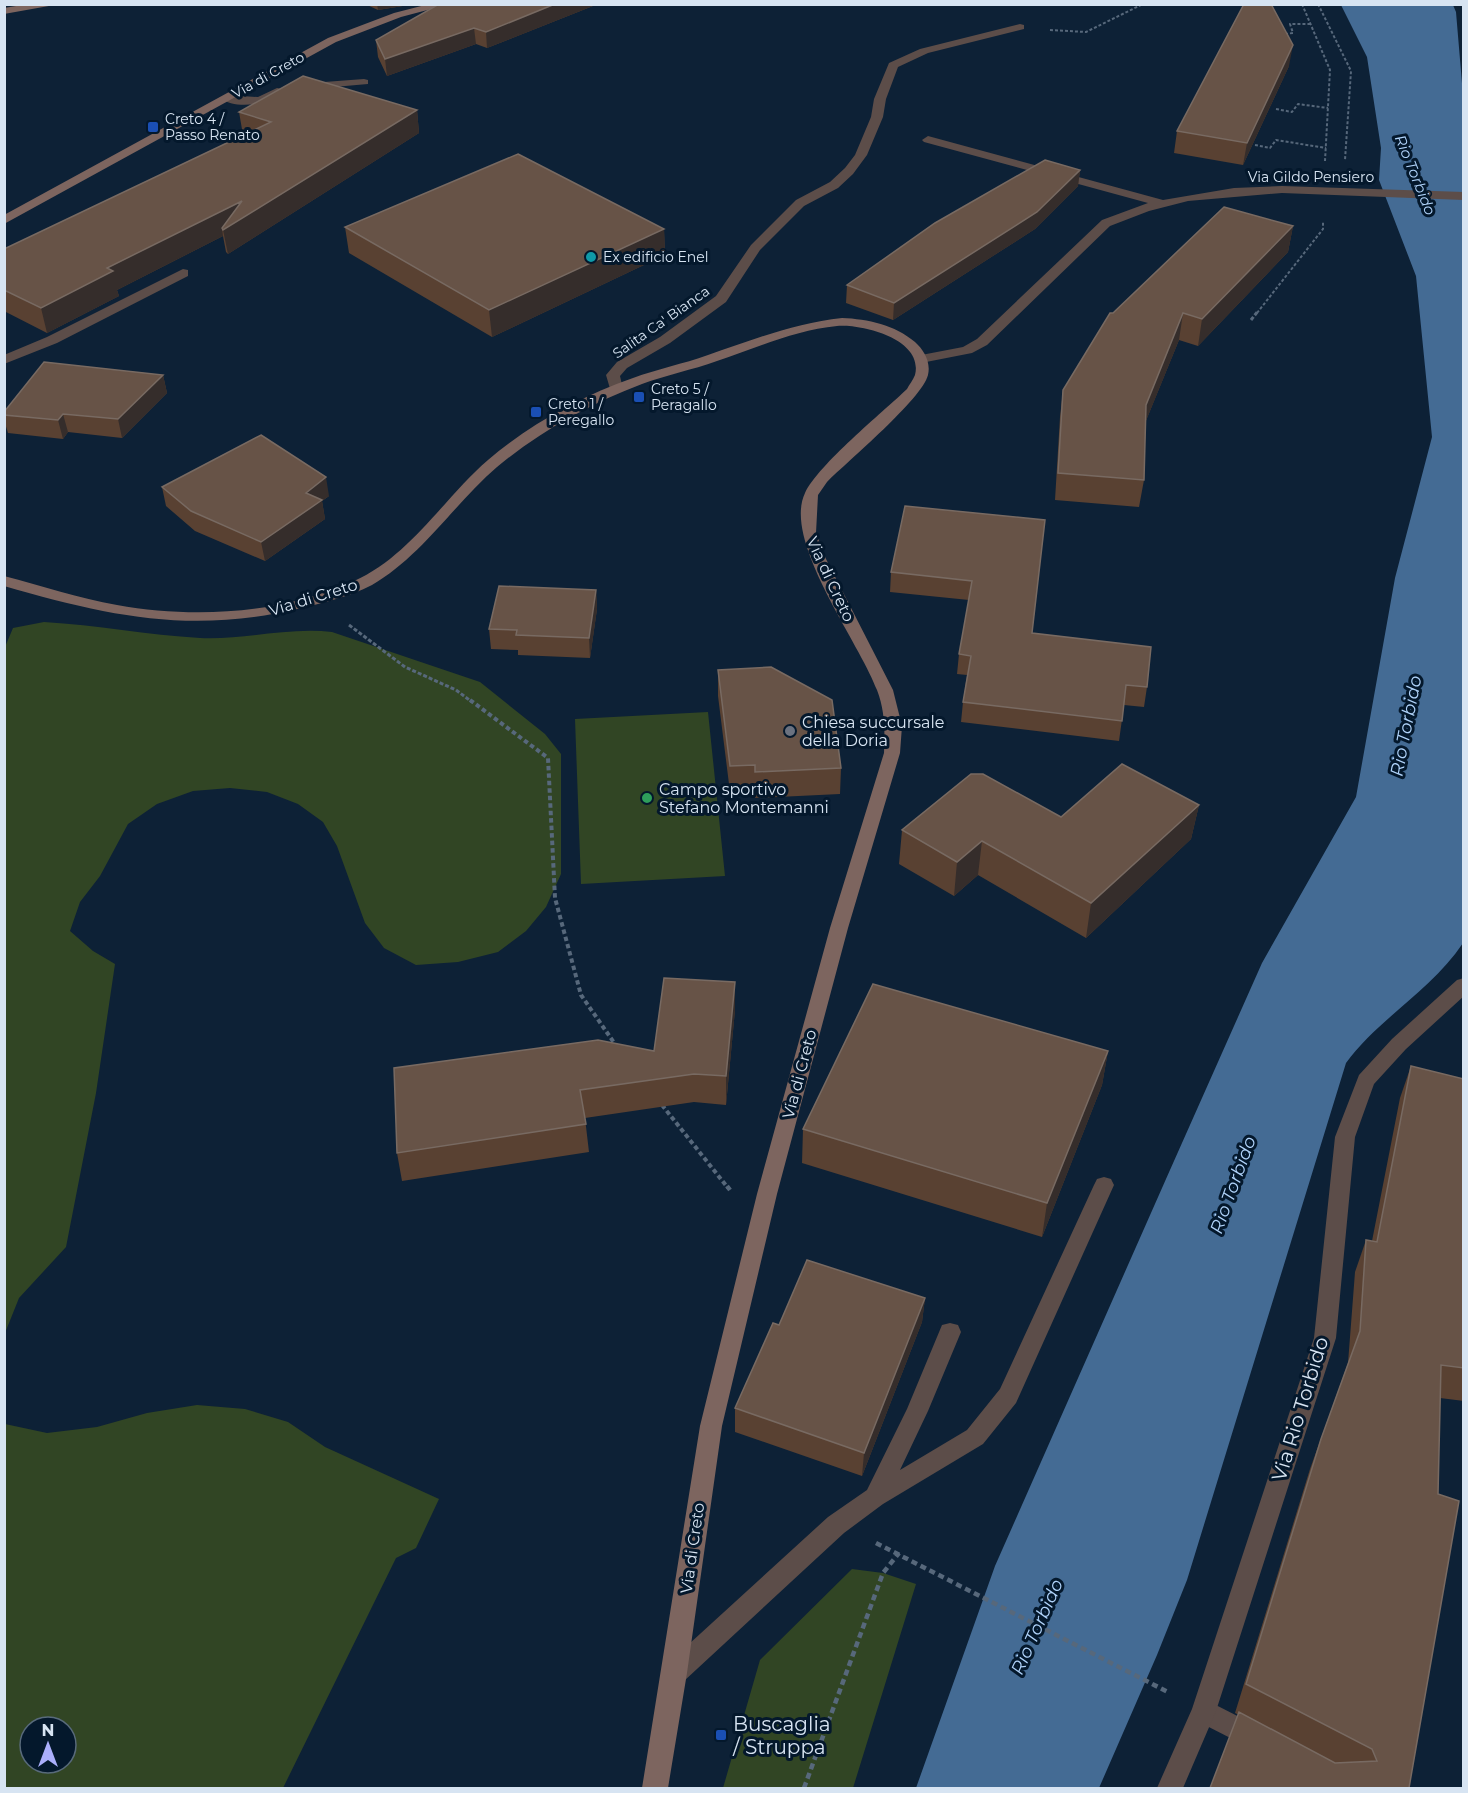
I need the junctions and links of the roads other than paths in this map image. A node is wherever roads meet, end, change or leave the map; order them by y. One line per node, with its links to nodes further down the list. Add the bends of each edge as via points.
1 (55, 4): 3 (main road)
2 (446, 4): 6 (main road, Via di Creto, via 398,15 332,40)
3 (4, 11)
4 (1020, 27): 14 (street, Salita Ca' Bianca, via 924,51 893,65 877,117 861,155 849,171 834,185 800,203 755,248 721,298 665,340 622,365 613,375)
5 (364, 82): 6 (street, via 296,87 260,101)
6 (226, 98): 10 (main road, Via di Creto)
7 (928, 140): 9 (street, Via Gildo Pensiero)
8 (1464, 196): 9 (street, Via Gildo Pensiero, via 1323,190 1232,193)
9 (1160, 203): 13 (street, Via Gildo Pensiero, via 1106,223 982,342 967,350)
10 (4, 220)
11 (183, 273): 12 (street)
12 (4, 360)
13 (921, 360): 14 (main road, Via di Creto, via 915,349 895,333 843,322 788,334); 20 (main road, Via di Creto, via 924,370 913,391 821,479 812,495 808,533 885,690 893,735 889,764 839,928 759,1226 711,1426)
14 (616, 389): 15 (main road, Via di Creto, via 568,413 482,472 384,569 365,582 315,599 238,617 173,619 137,615)
15 (4, 581)
16 (1464, 985): 21 (street, Via Rio Torbido, via 1366,1080 1345,1137 1325,1338)
17 (1104, 1185): 19 (street, via 1008,1396 975,1437)
18 (950, 1332): 19 (street, via 918,1411)
19 (875, 1497): 20 (street, via 836,1525)
20 (675, 1673): 23 (main road, Via di Creto)
21 (1203, 1711): 22 (street); 24 (street, Via Rio Torbido)
22 (1275, 1749)
23 (655, 1788)
24 (1170, 1788)

